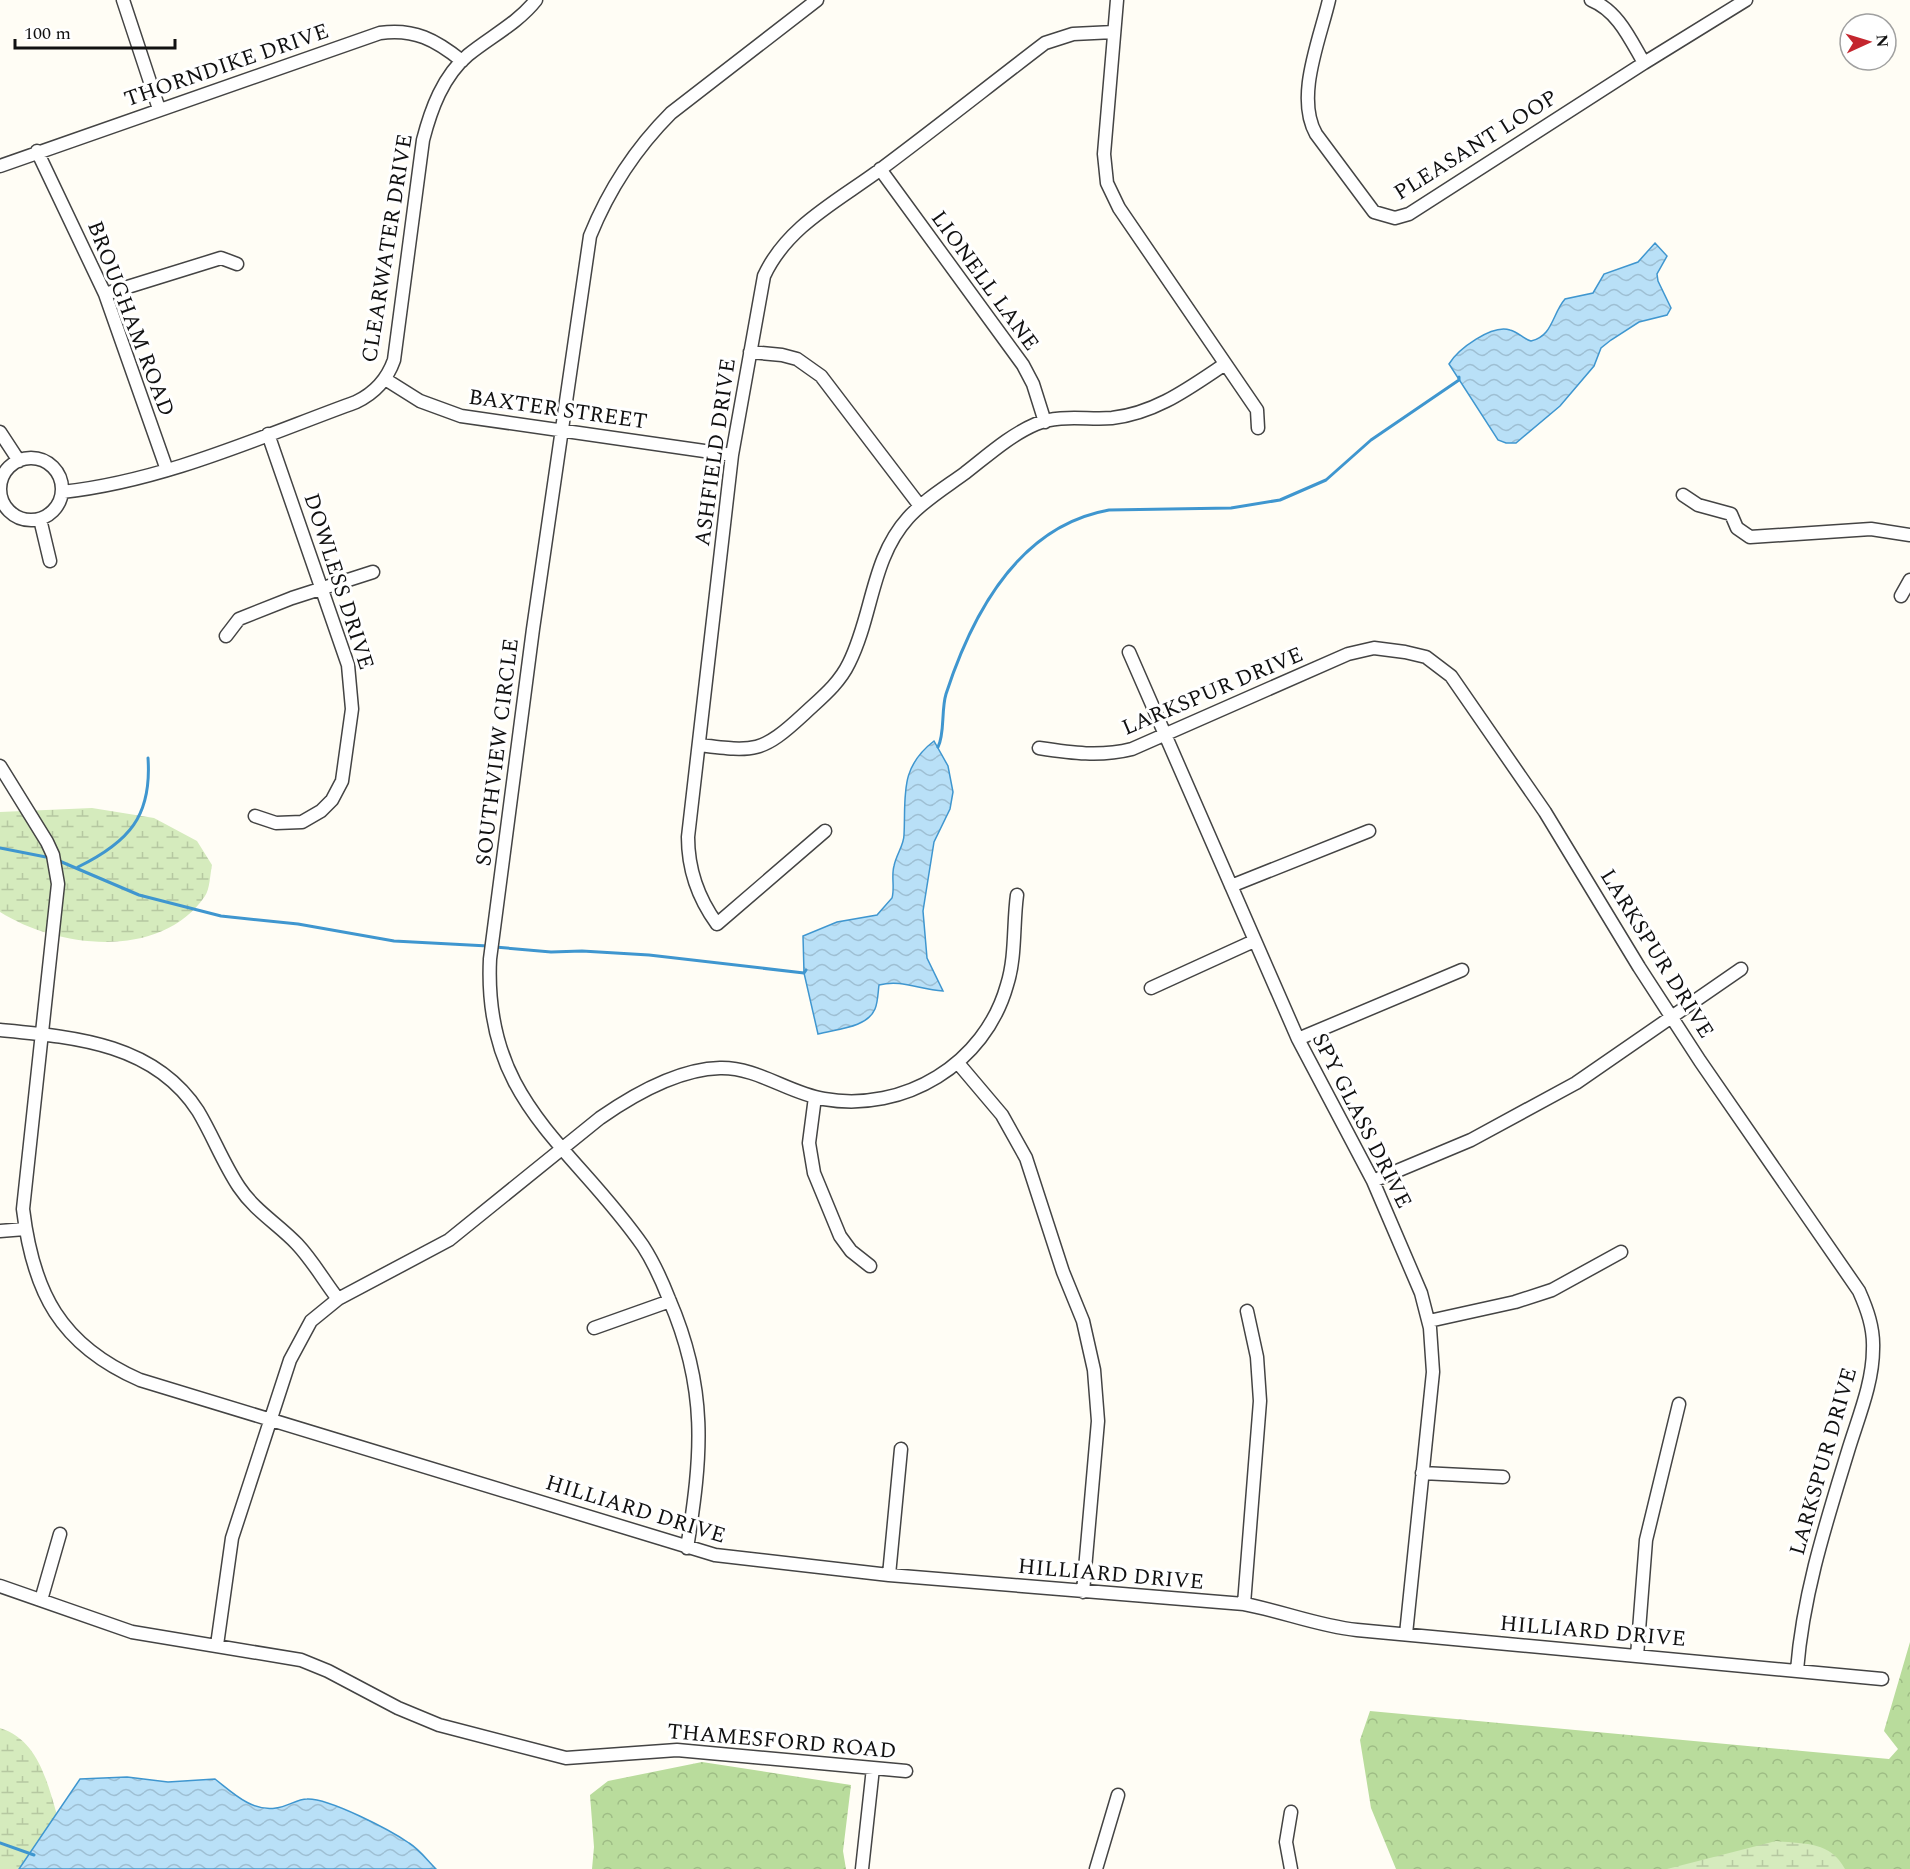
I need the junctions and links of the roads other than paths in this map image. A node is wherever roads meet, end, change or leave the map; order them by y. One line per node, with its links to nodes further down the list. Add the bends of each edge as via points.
1 (123, 0): 11 (street)
2 (536, 0): 9 (street, CLEARWATER DRIVE)
3 (817, 0): 22 (street, SOUTHVIEW CIRCLE, via 671,113 640,147 612,189 587,250)
4 (1117, 0): 8 (street)
5 (1329, 0): 10 (street, PLEASANT LOOP, via 1307,92 1307,114 1316,134 1374,212 1388,218 1409,214)
6 (1591, 0): 10 (street, via 1617,19)
7 (1746, 0): 10 (street, PLEASANT LOOP)
8 (1114, 32): 14 (street, ASHFIELD DRIVE, via 1073,34 1045,43); 18 (street, via 1104,154 1107,183 1119,208)
9 (462, 61): 11 (street, THORNDIKE DRIVE, via 423,35 380,33); 19 (street, CLEARWATER DRIVE, via 437,98 423,140 394,360)
10 (1644, 63)
11 (159, 109): 12 (street, THORNDIKE DRIVE)
12 (37, 151): 13 (street, THORNDIKE DRIVE); 16 (street, BROUGHAM ROAD)
13 (0, 166)
14 (880, 169): 17 (street, ASHFIELD DRIVE, via 798,229 778,250 759,290); 20 (street, LIONELL LANE, via 1023,365)
15 (237, 264): 16 (street, via 221,258)
16 (105, 294): 27 (street, BROUGHAM ROAD)
17 (750, 352): 25 (street, ASHFIELD DRIVE); 31 (street, via 796,359 821,376)
18 (1225, 364): 20 (street, via 1150,410 1114,418); 21 (street, via 1257,410)
19 (385, 379): 22 (street, BAXTER STREET, via 440,410); 24 (street, CLEARWATER DRIVE, via 371,394 356,402)
20 (1045, 422): 31 (street, via 1012,438)
21 (1258, 429)
22 (561, 430): 25 (street, BAXTER STREET); 60 (street, SOUTHVIEW CIRCLE, via 489,981 493,1025 506,1069 536,1119)
23 (0, 432): 26 (street)
24 (268, 434): 27 (street, CLEARWATER DRIVE); 37 (street, DOWLESS DRIVE)
25 (732, 455): 42 (street, ASHFIELD DRIVE)
26 (19, 461): 28 (street, via 30,458 50,464 61,482); 30 (street, via 4,475)
27 (167, 471): 28 (street, CLEARWATER DRIVE, via 106,487)
28 (62, 492): 32 (street, via 55,509)
29 (1683, 495): 33 (street, via 1698,505 1731,514 1737,528 1750,537 1871,528)
30 (0, 496): 32 (street, via 12,514)
31 (920, 506): 42 (street, via 884,554 855,651 832,688 780,736 761,747 732,750)
32 (40, 519): 34 (street)
33 (1910, 535)
34 (50, 561)
35 (373, 572): 37 (street)
36 (1910, 580): 38 (street)
37 (322, 588): 39 (street, via 239,619); 45 (street, DOWLESS DRIVE, via 352,687 342,781 332,800 302,822 276,823)
38 (1901, 596)
39 (226, 636)
40 (1130, 652): 41 (street, SPY GLASS DRIVE)
41 (1164, 734): 43 (street, LARKSPUR DRIVE, via 1111,754); 48 (street, SPY GLASS DRIVE); 54 (street, LARKSPUR DRIVE, via 1348,654 1374,648 1426,657 1450,676 1479,713)
42 (699, 745): 46 (street, ASHFIELD DRIVE, via 689,859 699,895 717,924)
43 (1039, 748)
44 (0, 766): 56 (street, HILLIARD DRIVE, via 47,842 57,870 58,898)
45 (255, 816)
46 (825, 831)
47 (1369, 831): 48 (street)
48 (1231, 886): 50 (street, SPY GLASS DRIVE)
49 (1017, 895): 58 (street, via 1012,961 1002,1003 984,1035)
50 (1254, 941): 53 (street); 57 (street, SPY GLASS DRIVE)
51 (1742, 969): 54 (street)
52 (1462, 970): 57 (street)
53 (1151, 988)
54 (1672, 1017): 61 (street, via 1544,1102 1471,1140); 86 (street, LARKSPUR DRIVE, via 1859,1291 1871,1326 1870,1376 1813,1567 1800,1627)
55 (0, 1030): 56 (street)
56 (41, 1034): 62 (street, HILLIARD DRIVE, via 23,1209); 66 (street, via 118,1049 152,1064 169,1078 197,1111 251,1204 296,1243)
57 (1298, 1040): 61 (street, SPY GLASS DRIVE)
58 (958, 1063): 59 (street, via 919,1088 891,1096 848,1101); 80 (street, via 1002,1115 1026,1158 1083,1321 1094,1370 1098,1420)
59 (815, 1097): 60 (street, via 738,1070 700,1070 679,1076 621,1105); 65 (street, via 809,1143 814,1173 840,1236)
60 (561, 1150): 66 (street, via 449,1240); 67 (street, SOUTHVIEW CIRCLE, via 643,1247)
61 (1373, 1181): 69 (street, SPY GLASS DRIVE, via 1422,1293)
62 (25, 1229): 63 (street); 72 (street, HILLIARD DRIVE, via 30,1259 46,1297 61,1322 93,1356 140,1380)
63 (0, 1231)
64 (1621, 1252): 69 (street, via 1544,1294)
65 (870, 1266)
66 (338, 1299): 72 (street, via 311,1321 299,1340)
67 (670, 1301): 70 (street); 77 (street, SOUTHVIEW CIRCLE, via 689,1351 697,1387 698,1477)
68 (1247, 1311): 82 (street, via 1257,1357 1260,1401)
69 (1429, 1321): 74 (street, SPY GLASS DRIVE, via 1433,1372)
70 (594, 1328)
71 (1679, 1404): 85 (street, via 1646,1540)
72 (272, 1420): 77 (street, HILLIARD DRIVE); 84 (street, via 232,1538)
73 (901, 1449): 78 (street)
74 (1422, 1473): 75 (street); 83 (street, SPY GLASS DRIVE)
75 (1503, 1477)
76 (60, 1534): 81 (street)
77 (687, 1548): 78 (street, HILLIARD DRIVE, via 744,1560)
78 (889, 1575): 80 (street, HILLIARD DRIVE)
79 (0, 1586): 81 (street, THAMESFORD ROAD)
80 (1083, 1592): 82 (street, HILLIARD DRIVE)
81 (41, 1600): 84 (street, THAMESFORD ROAD, via 132,1632)
82 (1244, 1604): 83 (street, HILLIARD DRIVE, via 1340,1629)
83 (1406, 1634): 85 (street, HILLIARD DRIVE)
84 (217, 1645): 88 (street, THAMESFORD ROAD, via 301,1660 439,1725 566,1758 677,1750)
85 (1637, 1656): 86 (street, HILLIARD DRIVE)
86 (1797, 1670): 87 (street, HILLIARD DRIVE)
87 (1882, 1679)
88 (873, 1768): 89 (street, THAMESFORD ROAD); 92 (street)
89 (906, 1771)
90 (1118, 1795): 93 (street)
91 (1291, 1812): 94 (street, via 1286,1842)
92 (862, 1869)
93 (1096, 1869)
94 (1291, 1869)

